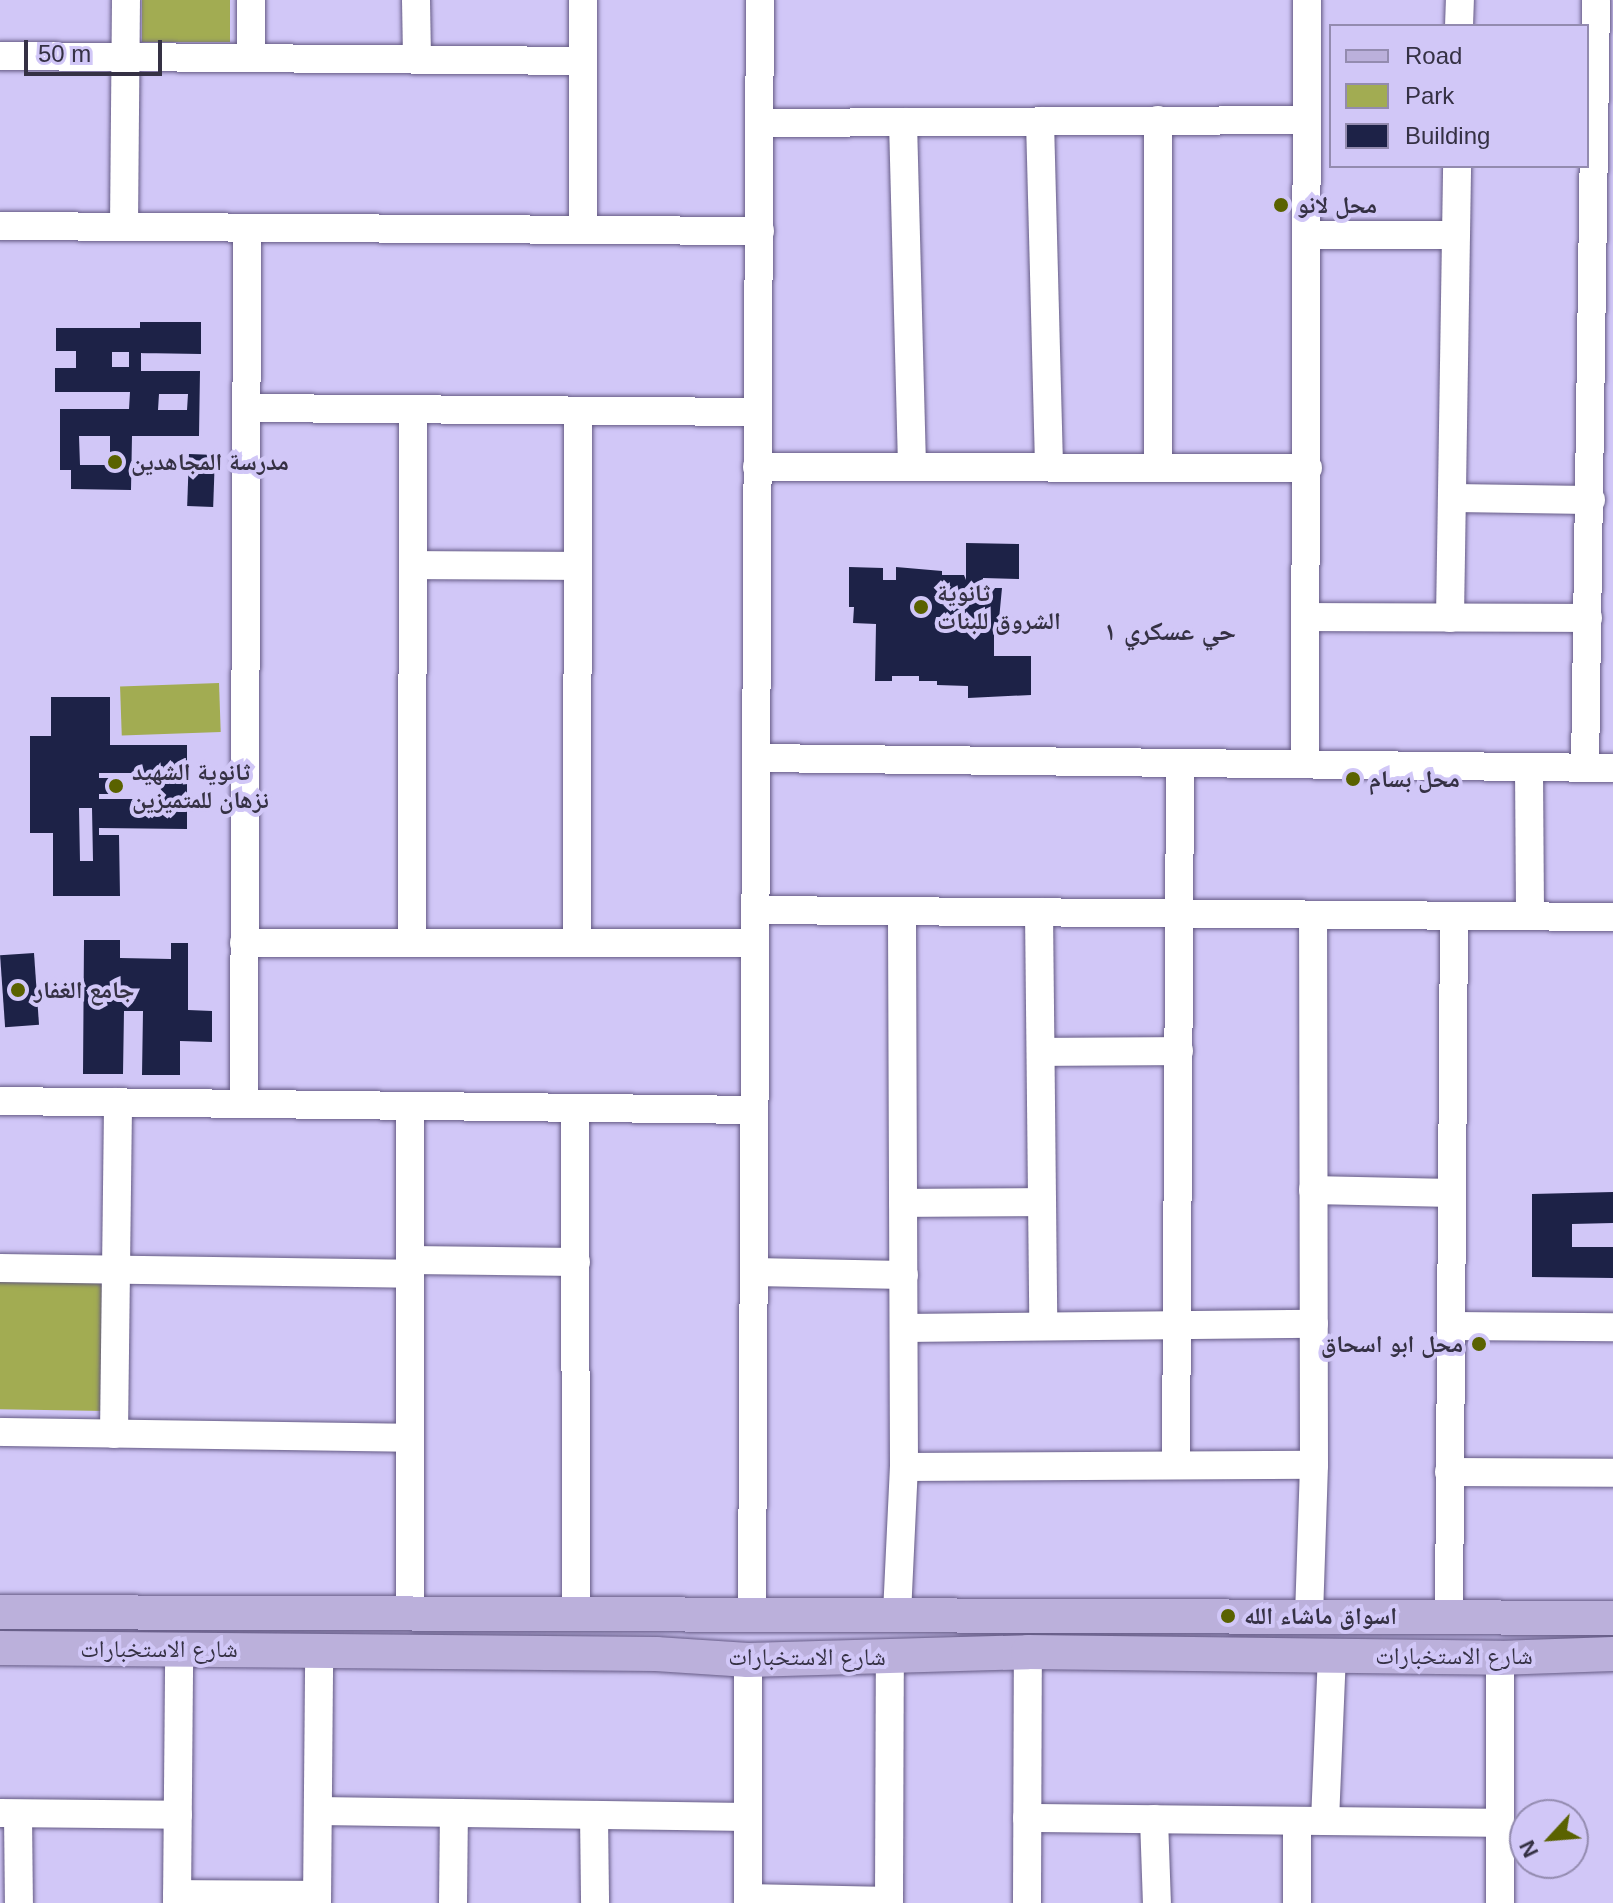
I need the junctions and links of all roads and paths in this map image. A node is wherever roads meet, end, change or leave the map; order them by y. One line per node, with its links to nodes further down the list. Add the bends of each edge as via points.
1 (126, 0): 11 (street)
2 (251, 0): 12 (street)
3 (416, 0): 13 (street)
4 (583, 0): 14 (street)
5 (760, 0): 20 (street)
6 (1307, 0): 17 (street)
7 (1460, 0): 9 (street)
8 (1596, 0): 15 (street)
9 (1459, 24)
10 (0, 56): 11 (street)
11 (126, 57): 12 (street); 23 (street)
12 (251, 58): 13 (street)
13 (417, 59): 14 (street)
14 (583, 61): 25 (street)
15 (1599, 93): 29 (street)
16 (1158, 120): 17 (street); 18 (street); 37 (street)
17 (1307, 120): 27 (street)
18 (1040, 121): 19 (street); 36 (street)
19 (903, 122): 20 (street); 35 (street)
20 (760, 123): 26 (street)
21 (1457, 168): 28 (street)
22 (0, 226): 23 (street)
23 (124, 227): 24 (street)
24 (247, 228): 25 (street); 30 (street)
25 (583, 230): 26 (street)
26 (760, 231): 33 (street)
27 (1307, 235): 28 (street); 38 (street)
28 (1456, 235): 39 (street)
29 (1604, 302): 40 (street)
30 (248, 408): 31 (street); 59 (street)
31 (413, 409): 32 (street); 41 (street)
32 (578, 411): 33 (street); 42 (street)
33 (757, 412): 34 (street)
34 (757, 467): 35 (street); 46 (street)
35 (912, 467): 36 (street)
36 (1049, 467): 37 (street)
37 (1158, 468): 38 (street)
38 (1308, 468): 43 (street)
39 (1452, 498): 40 (street); 44 (street)
40 (1591, 500): 45 (street)
41 (413, 565): 42 (street); 60 (street)
42 (578, 566): 61 (street)
43 (1306, 617): 44 (street); 48 (street)
44 (1450, 618): 45 (street)
45 (1588, 618): 49 (street)
46 (756, 758): 47 (street); 51 (street)
47 (1180, 763): 48 (street); 54 (street)
48 (1305, 764): 50 (street)
49 (1599, 768): 50 (street)
50 (1529, 769): 56 (street)
51 (755, 910): 52 (street); 62 (street)
52 (902, 911): 53 (street); 74 (street)
53 (1039, 912): 54 (street); 64 (street)
54 (1179, 914): 55 (street); 63 (street)
55 (1313, 915): 57 (street); 71 (street)
56 (1530, 916): 57 (street); 58 (street)
57 (1454, 917): 72 (street)
58 (1613, 917)
59 (244, 943): 60 (street); 67 (street)
60 (412, 943): 61 (street)
61 (577, 943): 62 (street)
62 (755, 943): 70 (street)
63 (1179, 1051): 64 (street); 82 (street)
64 (1041, 1052): 73 (street)
65 (0, 1101): 66 (street)
66 (118, 1102): 67 (street); 78 (street)
67 (244, 1104): 68 (street)
68 (410, 1106): 69 (street); 76 (street)
69 (575, 1108): 70 (street); 75 (street)
70 (754, 1110): 79 (street)
71 (1313, 1190): 72 (street); 81 (street)
72 (1451, 1193): 84 (street)
73 (1042, 1202): 74 (street); 83 (street)
74 (903, 1203): 80 (street)
75 (576, 1262): 76 (street); 98 (street)
76 (410, 1267): 78 (street); 89 (street)
77 (0, 1268): 78 (street)
78 (116, 1270): 88 (street)
79 (754, 1272): 80 (street); 100 (street)
80 (904, 1275): 86 (street)
81 (1314, 1324): 82 (street); 91 (street)
82 (1177, 1325): 83 (street); 90 (street)
83 (1043, 1326): 86 (street)
84 (1451, 1326): 85 (street); 93 (street)
85 (1613, 1327)
86 (904, 1328): 92 (street)
87 (0, 1432): 88 (street)
88 (114, 1434): 89 (street)
89 (410, 1438): 96 (street)
90 (1176, 1465): 91 (street); 92 (street)
91 (1314, 1465): 101 (street)
92 (904, 1467): 97 (street)
93 (1449, 1472): 94 (street); 102 (street)
94 (1613, 1473)
95 (0, 1612): 96 (main road, شارع الاستخبارات)
96 (410, 1614): 98 (main road, شارع الاستخبارات)
97 (897, 1614): 100 (main road, شارع الاستخبارات); 101 (main road, شارع الاستخبارات)
98 (576, 1615): 99 (main road, شارع الاستخبارات)
99 (654, 1615): 100 (main road, شارع الاستخبارات); 108 (main road)
100 (752, 1615)
101 (1309, 1616): 102 (main road, شارع الاستخبارات)
102 (1449, 1616): 103 (main road, شارع الاستخبارات)
103 (1613, 1618)
104 (0, 1648): 105 (main road, شارع الاستخبارات)
105 (179, 1649): 106 (main road, شارع الاستخبارات); 117 (street)
106 (319, 1650): 108 (main road, شارع الاستخبارات); 114 (street)
107 (1028, 1652): 110 (main road, شارع الاستخبارات); 111 (main road, شارع الاستخبارات); 120 (street)
108 (656, 1654): 113 (main road, شارع الاستخبارات)
109 (1613, 1654): 112 (main road, شارع الاستخبارات)
110 (890, 1657): 113 (main road, شارع الاستخبارات); 127 (street)
111 (1332, 1657): 112 (main road, شارع الاستخبارات); 122 (street)
112 (1500, 1658): 123 (street)
113 (748, 1660): 119 (street)
114 (318, 1811): 116 (street); 125 (street)
115 (9, 1813): 117 (street); 128 (street)
116 (454, 1813): 118 (street); 129 (street)
117 (178, 1815): 124 (street)
118 (594, 1815): 119 (street); 130 (street)
119 (748, 1817): 126 (street)
120 (1027, 1818): 121 (street); 131 (street)
121 (1154, 1819): 122 (street); 132 (street)
122 (1311, 1821): 123 (street); 133 (street)
123 (1500, 1823): 134 (street)
124 (177, 1898): 125 (street)
125 (317, 1899)
126 (748, 1901): 127 (street)
127 (889, 1902)
128 (19, 1903)
129 (453, 1903)
130 (595, 1903)
131 (1027, 1903)
132 (1157, 1903)
133 (1297, 1903)
134 (1500, 1903)

